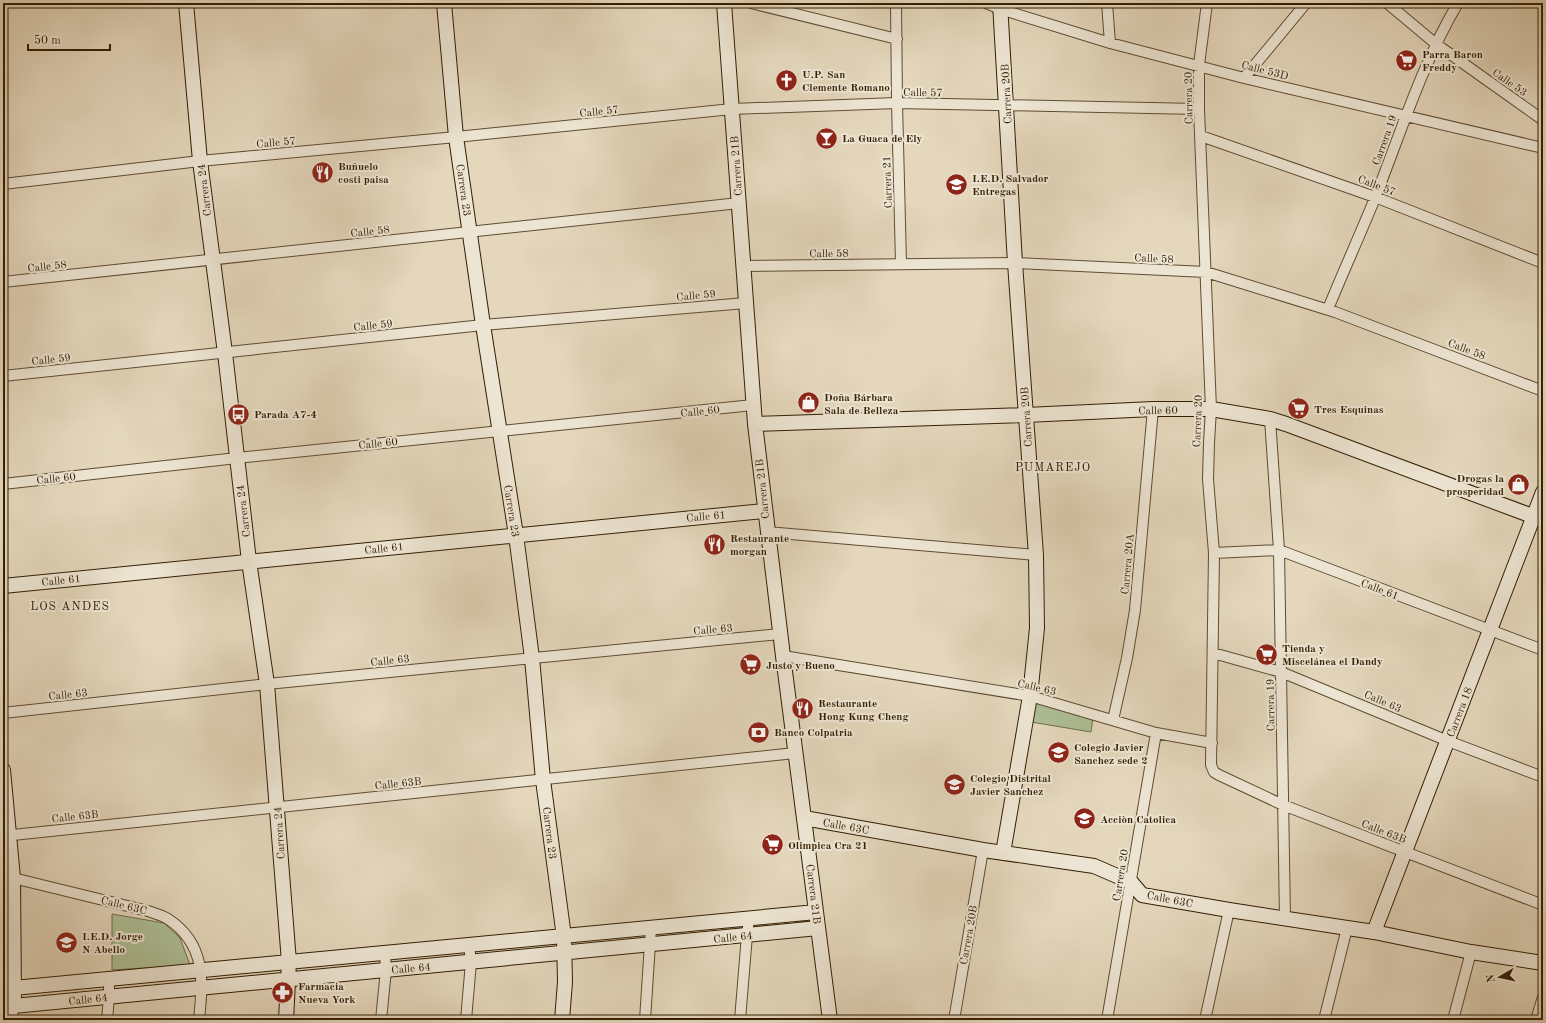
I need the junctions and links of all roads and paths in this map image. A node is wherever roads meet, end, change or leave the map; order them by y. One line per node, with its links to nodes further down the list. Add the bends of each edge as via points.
1 (186, 3): 27 (street, Carrera 24)
2 (444, 3): 25 (street, Carrera 23)
3 (724, 3): 20 (street, Carrera 21B)
4 (751, 3): 13 (street)
5 (896, 3): 13 (street, Carrera 21)
6 (986, 3): 12 (street, Calle 53D)
7 (1107, 3): 14 (street)
8 (1207, 3): 16 (street, Carrera 20)
9 (1306, 3): 17 (street)
10 (1387, 3): 15 (street, Calle 53)
11 (1458, 3): 15 (street, Carrera 19)
12 (1000, 6): 14 (street, Calle 53D); 19 (street, Carrera 20B)
13 (897, 39): 18 (street, Carrera 21)
14 (1110, 43): 16 (street, Calle 53D)
15 (1436, 44): 22 (street, Carrera 19); 23 (street, Calle 53)
16 (1199, 65): 17 (street, Calle 53D); 21 (street, Carrera 20)
17 (1244, 78): 22 (street, Calle 53D)
18 (897, 104): 19 (street, Calle 57); 20 (street, Calle 57); 33 (street, Carrera 21)
19 (1006, 105): 21 (street, Calle 57); 34 (street, Carrera 20B)
20 (732, 109): 25 (street, Calle 57); 30 (street, Carrera 21B)
21 (1199, 109): 24 (street, Carrera 20)
22 (1405, 116): 26 (street, Calle 53D); 29 (street, Carrera 19)
23 (1543, 120)
24 (1201, 136): 29 (street, Calle 57); 37 (street, Carrera 20)
25 (456, 137): 27 (street, Calle 57); 31 (street, Carrera 23)
26 (1543, 148)
27 (200, 161): 28 (street, Calle 57); 32 (street, Carrera 24)
28 (3, 184)
29 (1375, 197): 35 (street, Calle 57); 40 (street, Carrera 19)
30 (739, 203): 31 (street, Calle 58); 36 (street, Carrera 21B)
31 (470, 232): 32 (street, Calle 58); 41 (street, Carrera 23)
32 (212, 260): 38 (street, Calle 58); 42 (street, Carrera 24)
33 (902, 263): 34 (street, Calle 58); 36 (street, Calle 58)
34 (1015, 263): 37 (street, Calle 58); 48 (street, Carrera 20B)
35 (1543, 263)
36 (743, 266): 39 (street, Carrera 21B)
37 (1206, 272): 40 (street, Calle 58); 46 (street, Carrera 20)
38 (3, 282)
39 (746, 303): 41 (street, Calle 59); 45 (street, Carrera 21B)
40 (1328, 309): 44 (street, Calle 58)
41 (483, 325): 42 (street, Calle 59); 51 (street, Carrera 23)
42 (225, 353): 43 (street, Calle 59); 52 (street, Carrera 24)
43 (3, 376)
44 (1543, 391)
45 (753, 405): 50 (street, Carrera 21B); 51 (street, Calle 60)
46 (1211, 408): 47 (street, Calle 60); 49 (street, Calle 60); 60 (street, Carrera 20, via 1208,479)
47 (1153, 409): 48 (street, Calle 60); 74 (street, Carrera 20A, via 1135,610 1128,658)
48 (1026, 415): 50 (street, Calle 60); 61 (street, Carrera 20B)
49 (1270, 419): 56 (street, Calle 60); 59 (street, Carrera 19)
50 (755, 424): 55 (street, Carrera 21B)
51 (499, 431): 52 (street, Calle 60); 58 (street, Carrera 23)
52 (237, 458): 53 (street, Calle 60); 62 (street, Carrera 24)
53 (3, 484)
54 (1543, 492): 56 (street, Carrera 18)
55 (764, 511): 57 (street, Carrera 21B); 58 (street, Calle 61)
56 (1538, 518): 64 (street, Carrera 18)
57 (767, 532): 61 (street); 65 (street, Carrera 21B)
58 (516, 535): 62 (street, Calle 61); 69 (street, Carrera 23)
59 (1279, 550): 60 (street, Calle 61); 64 (street, Calle 61); 70 (street, Carrera 19)
60 (1214, 553): 67 (street, Carrera 20)
61 (1036, 555): 72 (street, Carrera 20B, via 1037,628)
62 (249, 561): 63 (street, Calle 61); 71 (street, Carrera 24)
63 (3, 586)
64 (1490, 630): 66 (street, Calle 61); 76 (street, Carrera 18)
65 (780, 634): 68 (street, Carrera 21B); 69 (street, Calle 63)
66 (1543, 650)
67 (1213, 653): 70 (street, Calle 63); 77 (street, Carrera 20)
68 (783, 656): 72 (street, Calle 63); 78 (street, Carrera 21B)
69 (532, 658): 71 (street, Calle 63); 82 (street, Carrera 23)
70 (1281, 672): 76 (street, Calle 63); 83 (street, Carrera 19)
71 (267, 684): 73 (street, Calle 63); 84 (street, Carrera 24)
72 (1030, 696): 74 (street, Calle 63); 89 (street, Carrera 20B)
73 (3, 713)
74 (1113, 720): 75 (street, Calle 63)
75 (1156, 733): 77 (street, Calle 63); 91 (street, Carrera 20)
76 (1448, 741): 81 (street, Calle 63); 88 (street, Carrera 18)
77 (1212, 743): 80 (street, Carrera 20, via 1211,766)
78 (795, 753): 82 (street, Calle 63B); 85 (street, Carrera 21B)
79 (3, 770): 86 (street)
80 (1219, 775): 83 (street, Calle 63B)
81 (1543, 777)
82 (543, 780): 84 (street, Calle 63B); 102 (street, Carrera 23)
83 (1283, 805): 88 (street, Calle 63B); 96 (street, Carrera 19)
84 (278, 807): 86 (street, Calle 63B); 108 (street, Carrera 24)
85 (804, 818): 87 (street, Calle 63C); 94 (street, Carrera 21B)
86 (6, 836): 90 (street)
87 (983, 850): 89 (street, Calle 63C); 129 (street, Carrera 20B)
88 (1405, 852): 92 (street, Calle 63B); 100 (street, Carrera 18)
89 (1003, 853): 91 (street, Calle 63C, via 1094,866)
90 (8, 875): 112 (street, Calle 63C, via 148,910 168,919 184,933 198,954); 116 (street)
91 (1131, 882): 93 (street, Calle 63C, via 1142,894); 130 (street, Carrera 20)
92 (1543, 905)
93 (1229, 910): 96 (street, Calle 63C); 131 (street)
94 (816, 912): 95 (street, Calle 64); 98 (street, Carrera 21B)
95 (749, 919): 97 (street, Calle 64); 101 (street)
96 (1285, 919): 99 (street, Calle 63C)
97 (651, 928): 102 (street, Calle 64); 103 (street)
98 (818, 928): 101 (street, Calle 64); 128 (street, Carrera 21B)
99 (1347, 928): 100 (street, Calle 63C); 132 (street)
100 (1374, 932): 105 (street, Calle 63C)
101 (747, 935): 103 (street, Calle 64); 127 (street)
102 (564, 936): 104 (street, Calle 64); 107 (street, Carrera 23)
103 (651, 944): 107 (street, Calle 64); 126 (street)
104 (469, 946): 106 (street, Calle 64); 109 (street)
105 (1471, 952): 110 (street, Calle 63C); 133 (street)
106 (385, 953): 108 (street, Calle 64); 111 (street)
107 (564, 953): 109 (street, Calle 64); 125 (street, Carrera 23)
108 (289, 962): 112 (street, Calle 64); 114 (street, Carrera 24)
109 (471, 962): 111 (street, Calle 64); 124 (street)
110 (1543, 963)
111 (386, 970): 114 (street, Calle 64); 123 (street)
112 (201, 971): 113 (street, Calle 64); 115 (street, Calle 63C)
113 (109, 979): 116 (street, Calle 64); 118 (street)
114 (289, 980): 115 (street, Calle 64); 122 (street, Carrera 24)
115 (202, 988): 118 (street, Calle 64); 121 (street, Calle 63C)
116 (8, 989): 119 (street)
117 (1543, 996): 134 (street)
118 (109, 997): 119 (street, Calle 64); 120 (street)
119 (10, 1011)
120 (107, 1020)
121 (199, 1020)
122 (286, 1020)
123 (381, 1020)
124 (466, 1020)
125 (562, 1020)
126 (645, 1020)
127 (740, 1020)
128 (830, 1020)
129 (954, 1020)
130 (1107, 1020)
131 (1205, 1020)
132 (1324, 1020)
133 (1453, 1020)
134 (1536, 1020)

